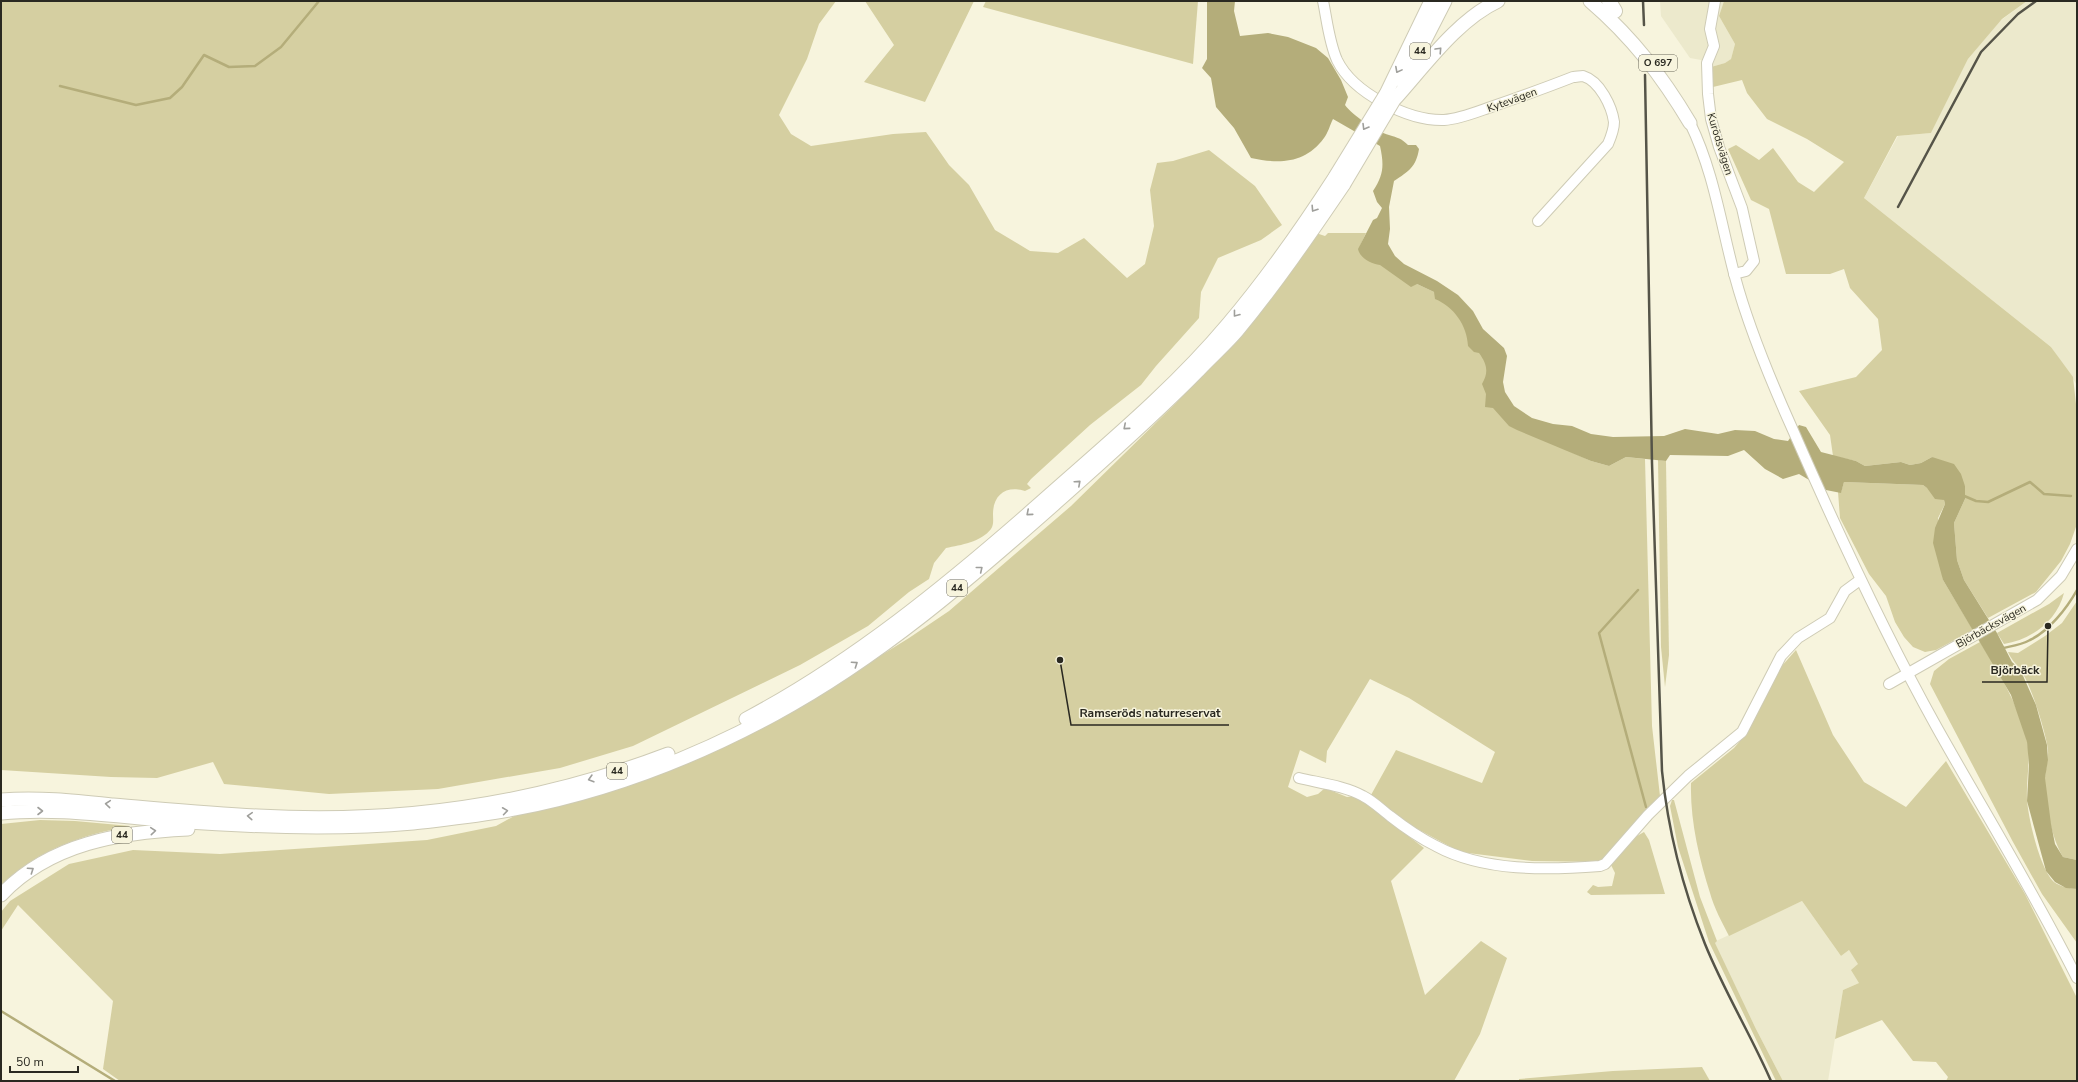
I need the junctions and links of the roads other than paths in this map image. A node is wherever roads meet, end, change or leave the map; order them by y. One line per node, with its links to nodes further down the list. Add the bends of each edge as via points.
1 (1323, 1): 12 (street, Kytevägen, via 1330,39 1337,60 1348,77 1361,89 1386,104 1422,118 1444,120 1466,116 1574,77 1583,76 1593,83 1604,96 1611,111 1613,132 1608,144)
2 (1431, 1): 9 (main road, 44, one-way to 9)
3 (1445, 1): 9 (main road, 44)
4 (1498, 1): 9 (main road, one-way to 4, via 1455,33)
5 (1578, 1): 8 (main road)
6 (1590, 1): 8 (main road, O 697)
7 (1715, 1): 13 (street, Kurödsvägen, via 1710,29 1714,46 1707,63 1709,107 1719,147 1742,208 1754,261 1746,271)
8 (1608, 6): 10 (main road, O 697, via 1634,31 1665,73 1682,101)
9 (1390, 97): 11 (main road, 44, bridge)
10 (1690, 123): 13 (street, O 697, via 1714,185)
11 (1340, 180): 19 (main road, 44, one-way to 19, via 1227,326 1153,403 992,545 897,622 820,676 725,730 644,763 552,791 481,805 400,815 338,818 267,817 63,800); 21 (main road, 44, one-way to 11, via 375,826 515,809 607,786 646,772 729,737 777,713 866,657 952,592 1158,411 1235,333 1298,252)
12 (1538, 221)
13 (1734, 274): 15 (street, O 697, via 1758,346 1790,424)
14 (2077, 549): 16 (street, Björbäcksvägen, via 2061,576 2037,600)
15 (1860, 580): 16 (street, O 697); 18 (street, via 1845,591 1830,618 1798,638 1781,656 1742,732 1688,776 1648,815 1605,864 1600,866 1542,868 1496,864 1464,857 1436,846 1356,792)
16 (1908, 673): 17 (street, Björbäcksvägen); 23 (street, O 697, via 2055,934)
17 (1889, 684)
18 (1299, 778)
19 (1, 800)
20 (1, 813): 21 (main road, 44, one-way to 21, via 65,812)
21 (259, 826): 22 (main road, 44, one-way to 21, via 17,880 55,856 98,840 161,831)
22 (1, 895)
23 (2077, 978)

